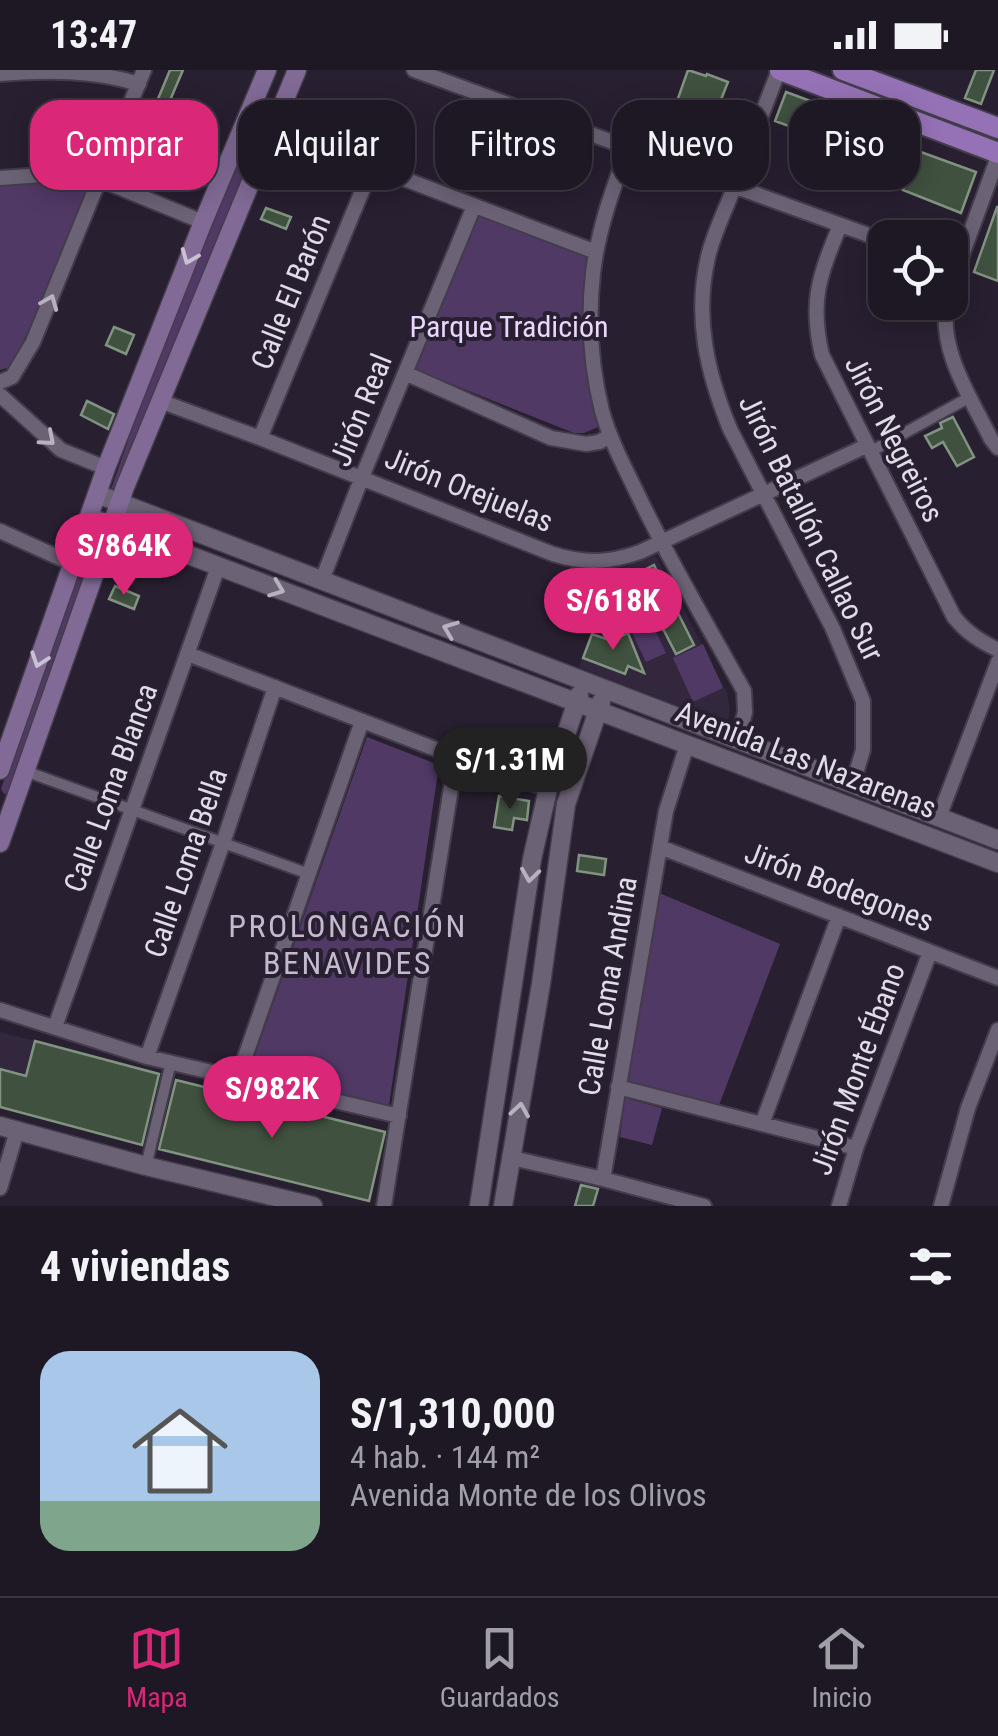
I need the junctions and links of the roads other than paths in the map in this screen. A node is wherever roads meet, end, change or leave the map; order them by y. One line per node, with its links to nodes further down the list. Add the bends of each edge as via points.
1 (267, 70): 8 (main road)
2 (297, 70): 9 (main road)
3 (414, 70): 13 (street)
4 (780, 70): 10 (street, Jirón Batallón Callao Sur); 14 (main road)
5 (842, 70): 11 (main road)
6 (0, 74): 7 (street)
7 (141, 77)
8 (255, 100)
9 (285, 100)
10 (768, 100)
11 (998, 128)
12 (238, 140): 26 (main road)
13 (612, 142)
14 (998, 155): 28 (street)
15 (30, 176): 16 (street)
16 (0, 178)
17 (415, 183): 25 (street)
18 (96, 190): 33 (street, one-way to 18, via 12,377 32,342)
19 (125, 190): 26 (street)
20 (247, 190): 36 (main road)
21 (362, 190): 38 (street, Calle El Barón)
22 (612, 190): 30 (street)
23 (733, 190): 44 (street, Jirón Batallón Callao Sur, via 708,257 702,330 716,394)
24 (745, 190): 27 (street)
25 (474, 206): 30 (street); 32 (street, Jirón Real)
26 (203, 222): 41 (main road, one-way to 41)
27 (840, 226): 29 (street); 40 (street, Jirón Negreiros, via 814,316 822,355)
28 (968, 230)
29 (868, 235)
30 (596, 252): 37 (street, via 594,368)
31 (945, 320): 35 (street)
32 (406, 373): 37 (street, via 551,438 586,444); 42 (street, Jirón Real)
33 (0, 382)
34 (0, 395): 41 (street, one-way to 41, via 62,450)
35 (970, 397): 39 (street); 40 (street)
36 (160, 401): 38 (street, Jirón Orejuelas); 45 (main road)
37 (610, 436): 49 (street)
38 (260, 438): 42 (street, Jirón Orejuelas)
39 (998, 448)
40 (868, 449): 44 (street, Jirón Orejuelas); 53 (street, Jirón Negreiros, via 954,617)
41 (106, 468): 43 (main road)
42 (362, 477): 49 (street, Jirón Orejuelas, via 572,560 621,559); 52 (street, Jirón Real)
43 (97, 494): 45 (street, Avenida Las Nazarenas); 46 (main road)
44 (764, 494): 49 (street, Jirón Orejuelas); 67 (street, Jirón Batallón Callao Sur, via 863,701 863,750)
45 (120, 502): 47 (main road); 52 (street, Avenida Las Nazarenas)
46 (89, 517): 47 (street, Avenida Las Nazarenas); 50 (main road)
47 (112, 526): 51 (street, Avenida Las Nazarenas); 66 (main road)
48 (0, 531): 50 (street)
49 (661, 543): 62 (street, via 744,692)
50 (72, 564): 65 (main road, one-way to 65)
51 (218, 567): 54 (street, Calle Loma Blanca); 59 (street, Avenida Las Nazarenas, one-way to 59)
52 (322, 580): 56 (street, Avenida Las Nazarenas, one-way to 52)
53 (998, 650)
54 (188, 654): 57 (street); 70 (street, Calle Loma Blanca)
55 (998, 662): 71 (street)
56 (585, 681): 58 (street, Avenida Las Nazarenas); 59 (street)
57 (275, 687): 61 (street); 74 (street, Calle Loma Bella)
58 (606, 690): 60 (street); 62 (street, Avenida Las Nazarenas)
59 (576, 703): 60 (street, Avenida Las Nazarenas); 68 (street)
60 (597, 711): 63 (street, Avenida Las Nazarenas); 92 (street, one-way to 60, via 566,804)
61 (362, 721): 64 (street); 77 (street)
62 (738, 740): 67 (street, Avenida Las Nazarenas)
63 (687, 745): 75 (street, Calle Loma Andina); 76 (street, Avenida Las Nazarenas)
64 (456, 757): 68 (street); 88 (street)
65 (0, 770)
66 (25, 770): 69 (main road); 70 (street)
67 (852, 783): 71 (street, Avenida Las Nazarenas)
68 (548, 789): 98 (street, one-way to 98)
69 (7, 800): 73 (main road)
70 (132, 810): 74 (street); 82 (street, Calle Loma Blanca)
71 (939, 817): 72 (street, Avenida Las Nazarenas)
72 (998, 840)
73 (0, 843)
74 (223, 843): 77 (street); 84 (street, Calle Loma Bella)
75 (660, 846): 78 (street, Jirón Bodegones); 87 (street, Calle Loma Andina)
76 (998, 862)
77 (309, 874): 86 (street)
78 (839, 916): 79 (street, Jirón Bodegones); 89 (street)
79 (930, 952): 80 (street, Jirón Bodegones); 91 (street, Jirón Monte Ébano)
80 (998, 978)
81 (0, 1010): 82 (street)
82 (55, 1027): 84 (street)
83 (998, 1030): 102 (street)
84 (146, 1056): 85 (street)
85 (171, 1062): 86 (street); 93 (street)
86 (238, 1077): 88 (street)
87 (618, 1087): 89 (street); 94 (street, Calle Loma Andina)
88 (399, 1116): 97 (street)
89 (762, 1124): 91 (street)
90 (8, 1129): 93 (street); 95 (street)
91 (856, 1148): 101 (street, Jirón Monte Ébano)
92 (512, 1158): 94 (street); 99 (street)
93 (146, 1166): 96 (street)
94 (603, 1179): 100 (street)
95 (0, 1188)
96 (313, 1206)
97 (384, 1206)
98 (479, 1206)
99 (503, 1206)
100 (704, 1206)
101 (839, 1206)
102 (940, 1206)

